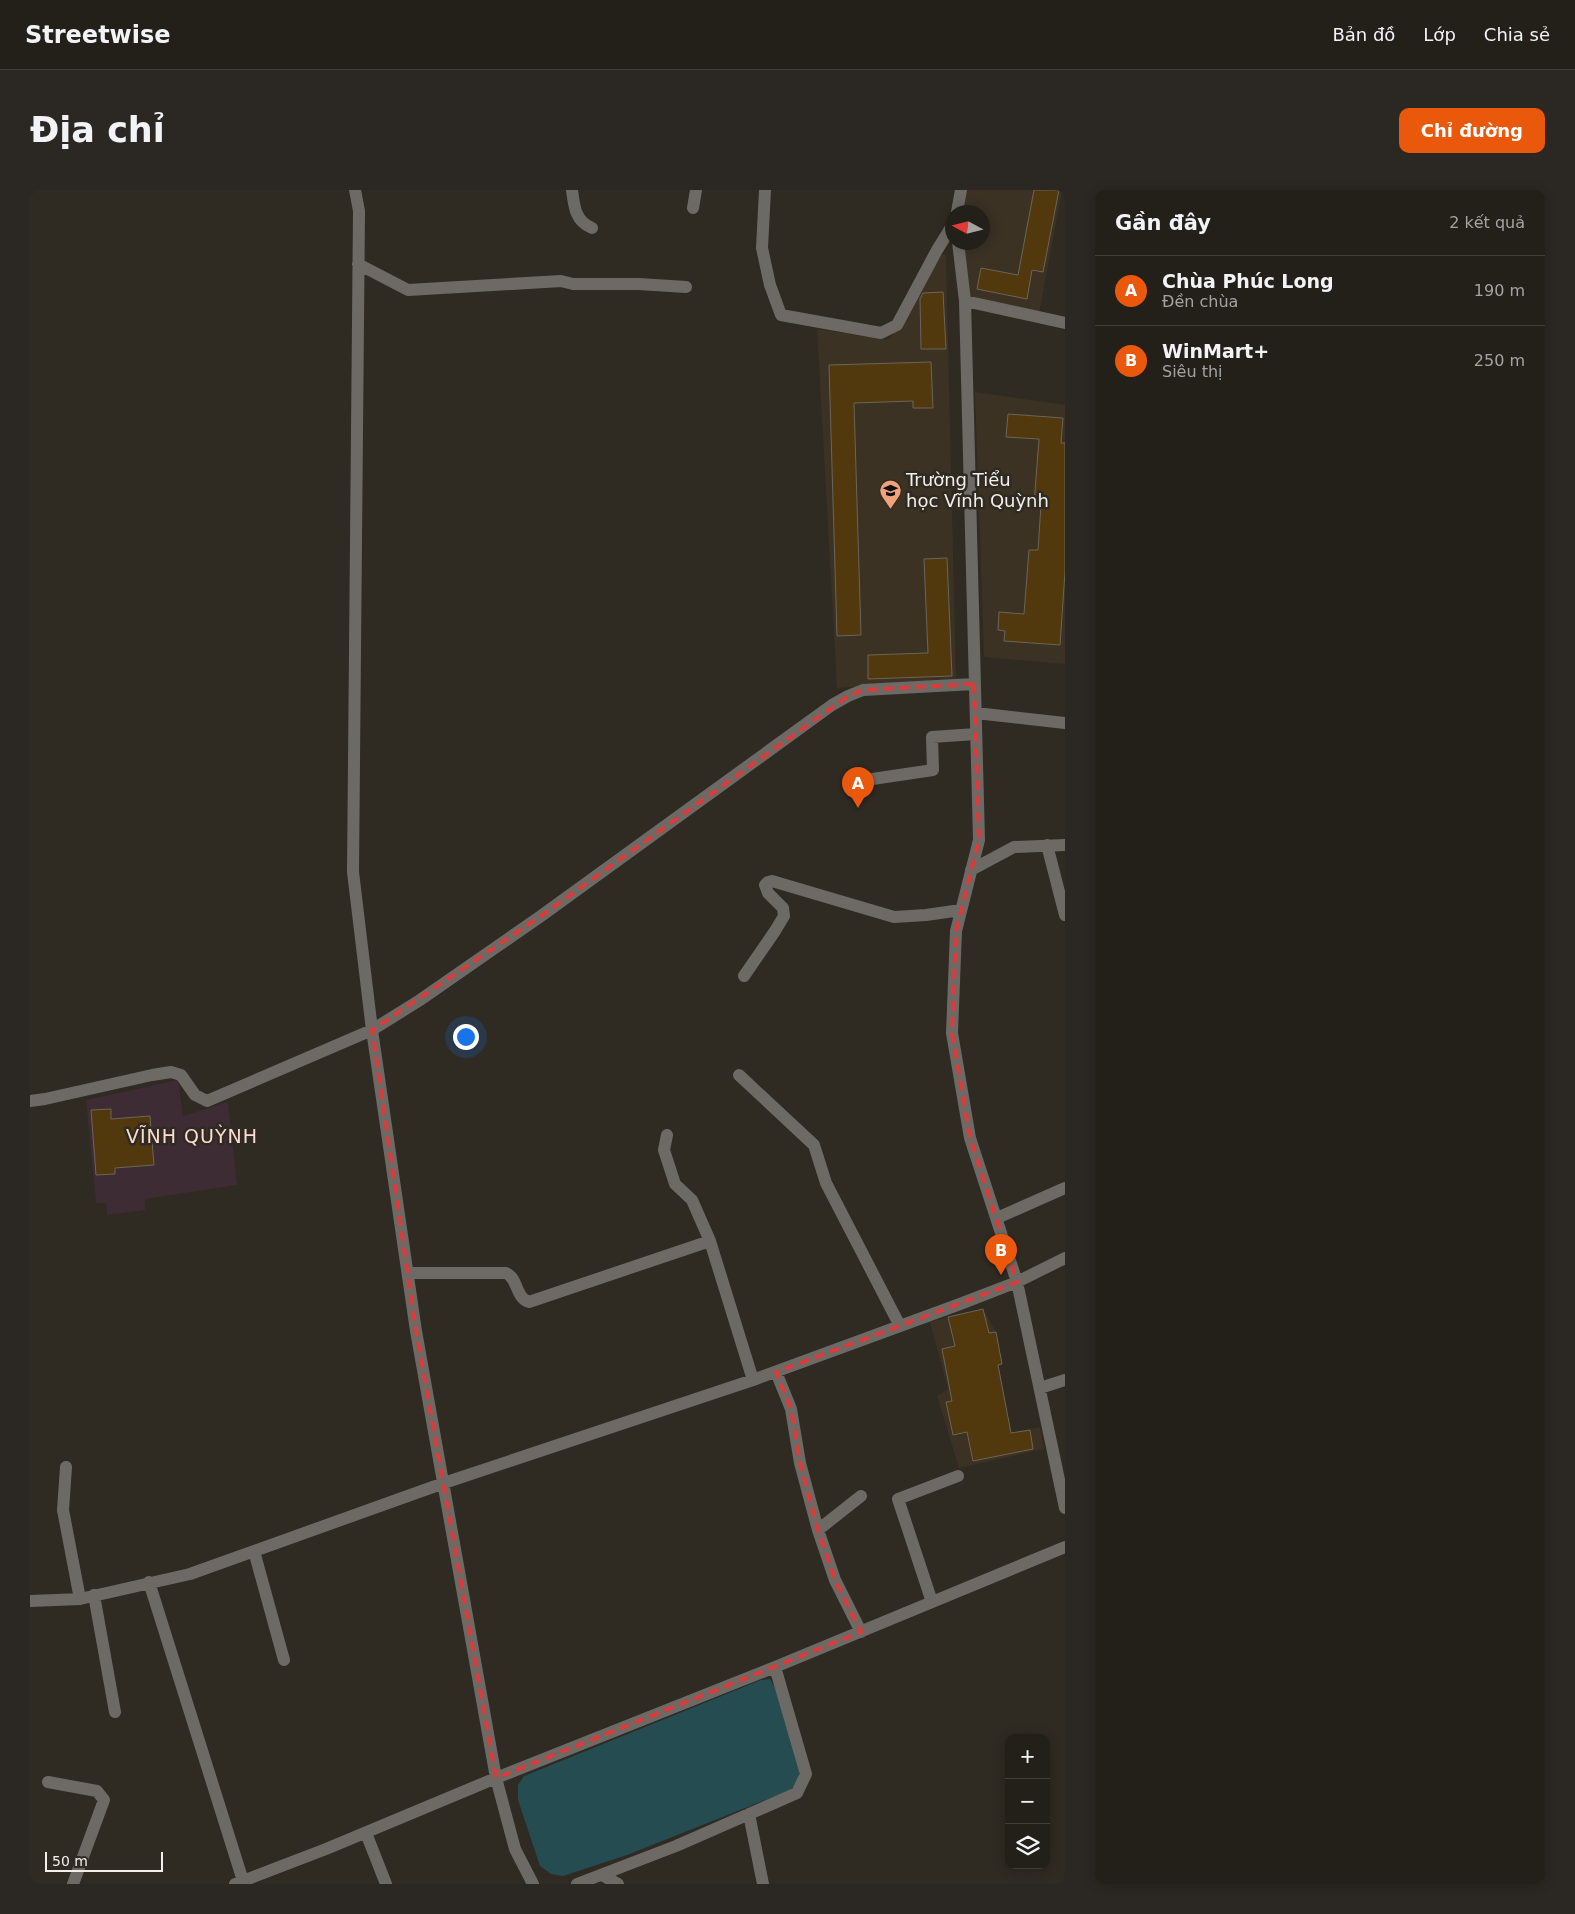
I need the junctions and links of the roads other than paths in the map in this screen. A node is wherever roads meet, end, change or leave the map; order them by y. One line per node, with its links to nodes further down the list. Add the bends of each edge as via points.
1 (355, 190): 11 (street, via 359,211)
2 (572, 190): 8 (street, via 574,210 580,220)
3 (696, 190): 7 (street)
4 (765, 190): 9 (street, via 762,248 781,315 881,333 897,325)
5 (961, 190): 6 (street)
6 (958, 205)
7 (693, 208)
8 (592, 228)
9 (945, 237)
10 (959, 250): 13 (street)
11 (358, 264): 12 (street, via 408,290 561,281); 26 (street, via 353,872)
12 (686, 287)
13 (966, 301): 14 (street); 15 (street)
14 (1065, 322)
15 (974, 684): 16 (street); 26 (street, via 863,690 848,696 541,916)
16 (976, 713): 17 (street); 18 (street)
17 (1065, 723)
18 (976, 734): 19 (street, via 932,737 933,770); 22 (street, via 979,840)
19 (859, 781)
20 (1046, 845): 21 (street); 22 (street, via 1014,846); 24 (street)
21 (1065, 845)
22 (971, 870): 23 (street)
23 (961, 910): 25 (street, via 894,917 768,882 765,885 768,893 783,908 784,916); 31 (street, via 956,931 952,1033 970,1138)
24 (1065, 915)
25 (744, 976)
26 (372, 1030): 28 (street, via 206,1101 195,1095 181,1075 171,1072); 34 (street)
27 (739, 1075): 36 (street, via 814,1145 826,1184)
28 (30, 1101)
29 (667, 1135): 32 (street, via 664,1150 675,1184 692,1200)
30 (1065, 1188): 31 (street)
31 (997, 1218): 35 (street)
32 (710, 1241): 34 (street, via 529,1302 523,1299 512,1276 506,1273); 38 (street)
33 (1065, 1258): 35 (street)
34 (408, 1273): 43 (street)
35 (1017, 1282): 36 (street); 40 (street)
36 (900, 1326): 37 (street)
37 (776, 1372): 38 (street); 46 (street, via 791,1409 800,1463)
38 (753, 1380): 43 (street)
39 (1065, 1380): 40 (street)
40 (1040, 1388): 45 (street)
41 (66, 1467): 51 (street, via 63,1510)
42 (958, 1476): 53 (street, via 898,1499)
43 (444, 1484): 48 (street); 58 (street)
44 (861, 1496): 46 (street)
45 (1065, 1508)
46 (818, 1530): 54 (street, via 835,1580)
47 (1065, 1546): 53 (street)
48 (254, 1551): 49 (street, via 190,1574); 55 (street)
49 (149, 1582): 50 (street); 63 (street)
50 (94, 1595): 51 (street); 57 (street)
51 (80, 1599): 52 (street)
52 (30, 1601)
53 (932, 1602): 54 (street)
54 (861, 1632): 56 (street)
55 (284, 1660)
56 (775, 1667): 58 (street); 60 (street, via 806,1774 797,1793)
57 (115, 1712)
58 (496, 1778): 61 (street); 66 (street, via 515,1849)
59 (48, 1782): 64 (street, via 97,1791 104,1800)
60 (750, 1814): 62 (street); 69 (street)
61 (366, 1832): 63 (street); 65 (street)
62 (602, 1875): 67 (street); 68 (street)
63 (241, 1883)
64 (73, 1884)
65 (386, 1884)
66 (533, 1884)
67 (577, 1884)
68 (618, 1884)
69 (763, 1884)

